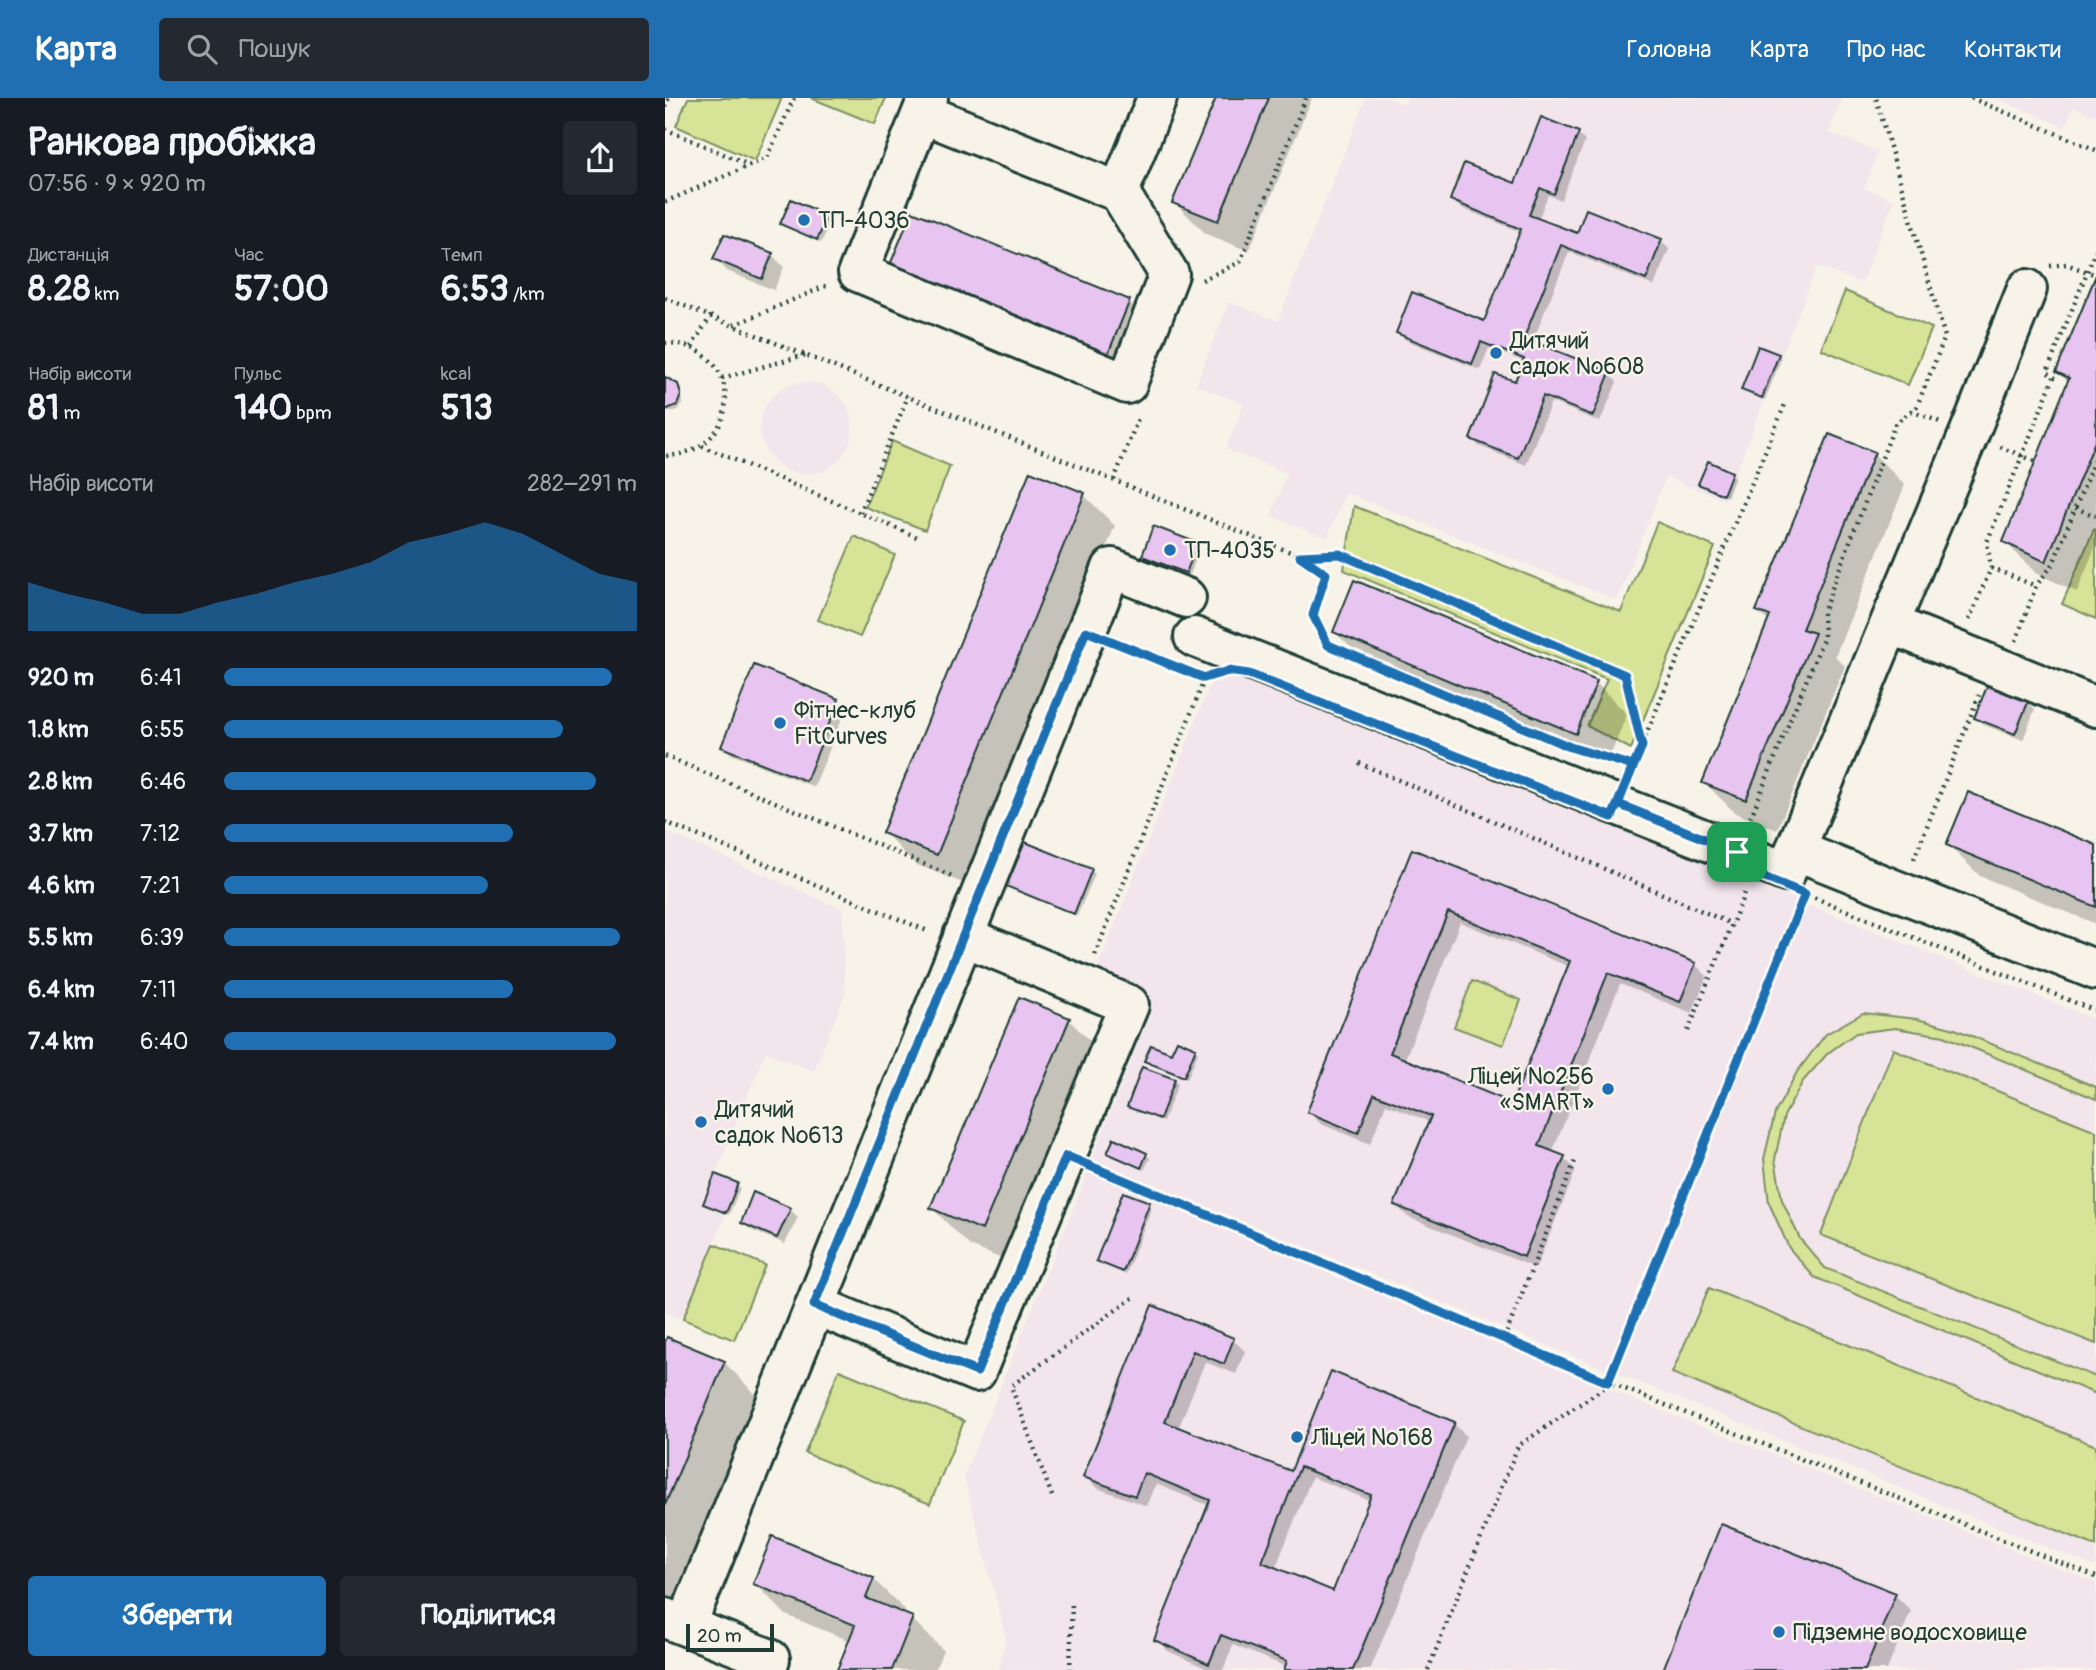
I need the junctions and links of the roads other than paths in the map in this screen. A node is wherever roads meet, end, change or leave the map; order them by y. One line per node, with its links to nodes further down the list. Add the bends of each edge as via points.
1 (1157, 98): 3 (lane)
2 (925, 105): 3 (lane); 3 (lane, via 858,272 1126,384 1169,274)
3 (1119, 192)
4 (2027, 289): 6 (lane)
5 (1186, 598): 10 (lane, via 1112,568)
6 (1890, 624): 8 (lane); 9 (lane)
7 (1189, 659): 9 (lane, via 1618,804 1742,869 1786,872)
8 (2096, 707)
9 (1795, 850): 11 (lane)
10 (961, 941): 12 (lane); 12 (lane, via 1129,1005 977,1372)
11 (2096, 970)
12 (814, 1305): 13 (lane)
13 (675, 1622): 14 (lane, via 770,1660)
14 (766, 1670)

